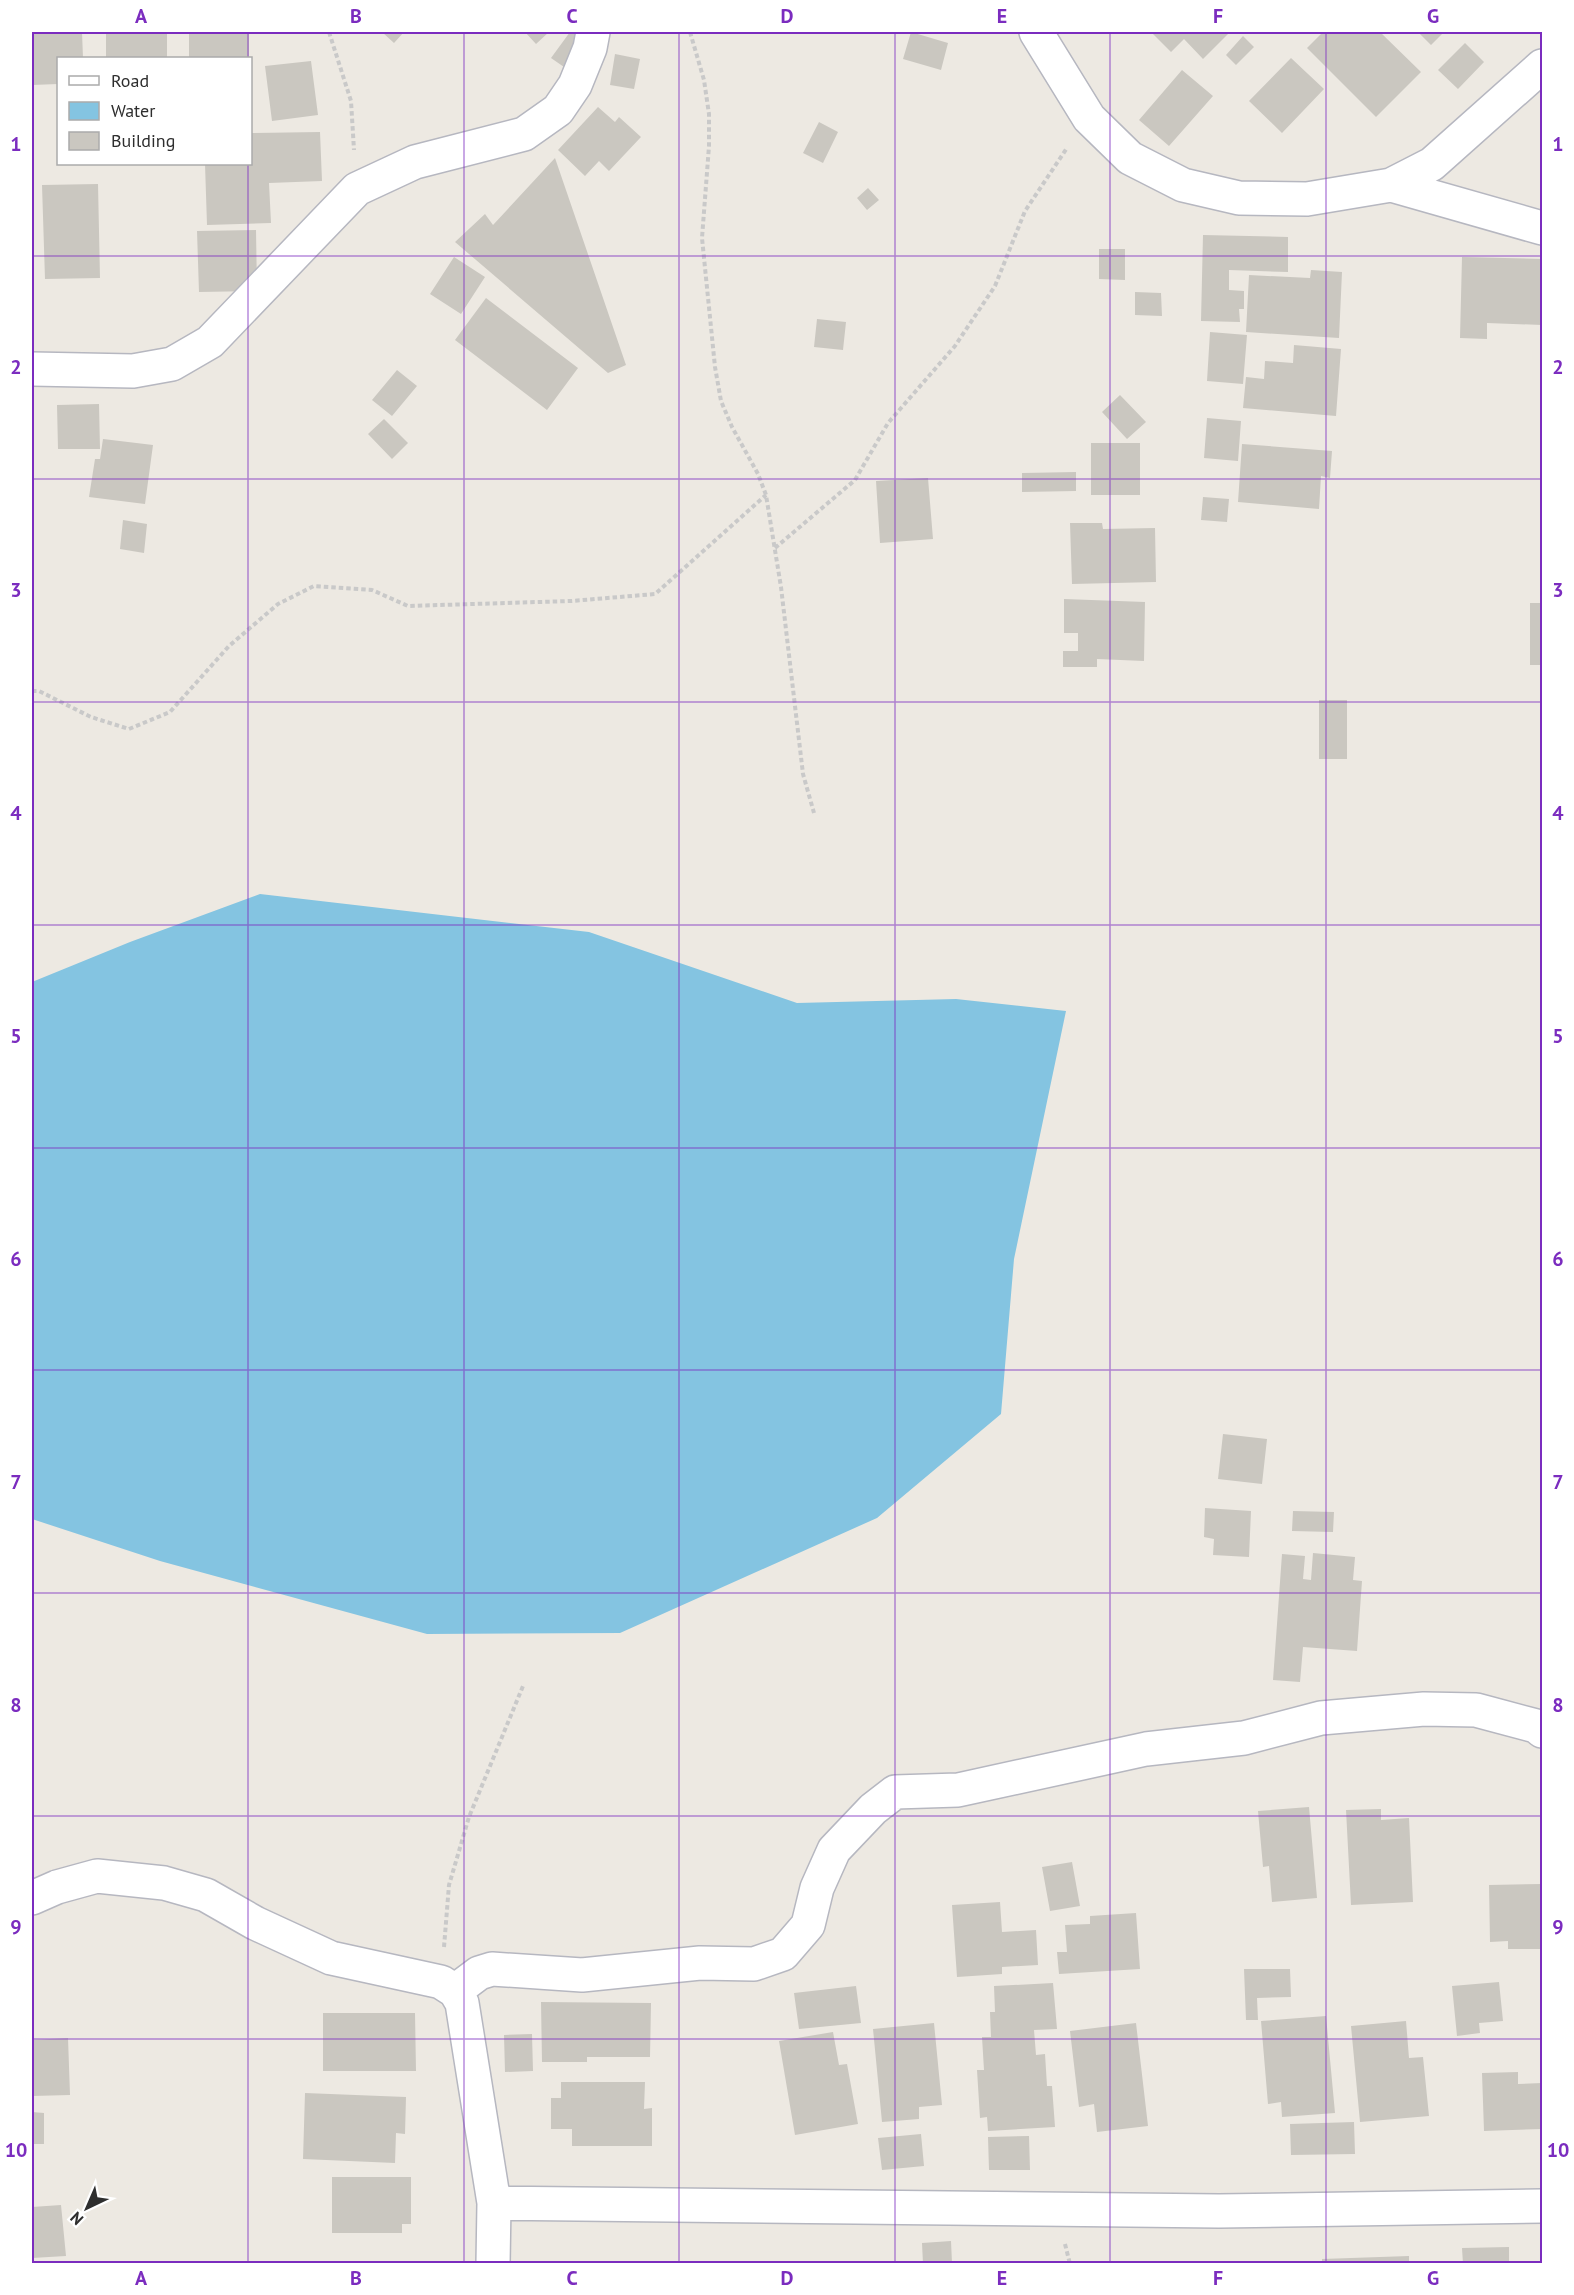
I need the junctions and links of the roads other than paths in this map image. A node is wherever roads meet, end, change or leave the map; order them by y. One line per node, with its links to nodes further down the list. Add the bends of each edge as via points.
1 (593, 32): 6 (street, via 575,85 558,110 524,134 415,162 357,189 210,342 172,364 133,371)
2 (1036, 32): 4 (street, via 1089,118 1130,158 1184,186 1239,198 1307,199)
3 (1542, 66): 4 (street, via 1432,164)
4 (1390, 185): 5 (street)
5 (1542, 228)
6 (32, 369)
7 (1542, 1731): 9 (street, via 1476,1710 1424,1709 1321,1718 1244,1738 1146,1749 958,1790 895,1792 834,1850 817,1888 808,1925 783,1954 754,1964 700,1963 582,1975 492,1968)
8 (32, 1899): 9 (street, via 97,1876 164,1882 206,1895 331,1958)
9 (448, 1986): 10 (street, via 462,2003)
10 (494, 2203): 11 (street, via 1219,2211); 12 (street)
11 (1542, 2206)
12 (492, 2264)

